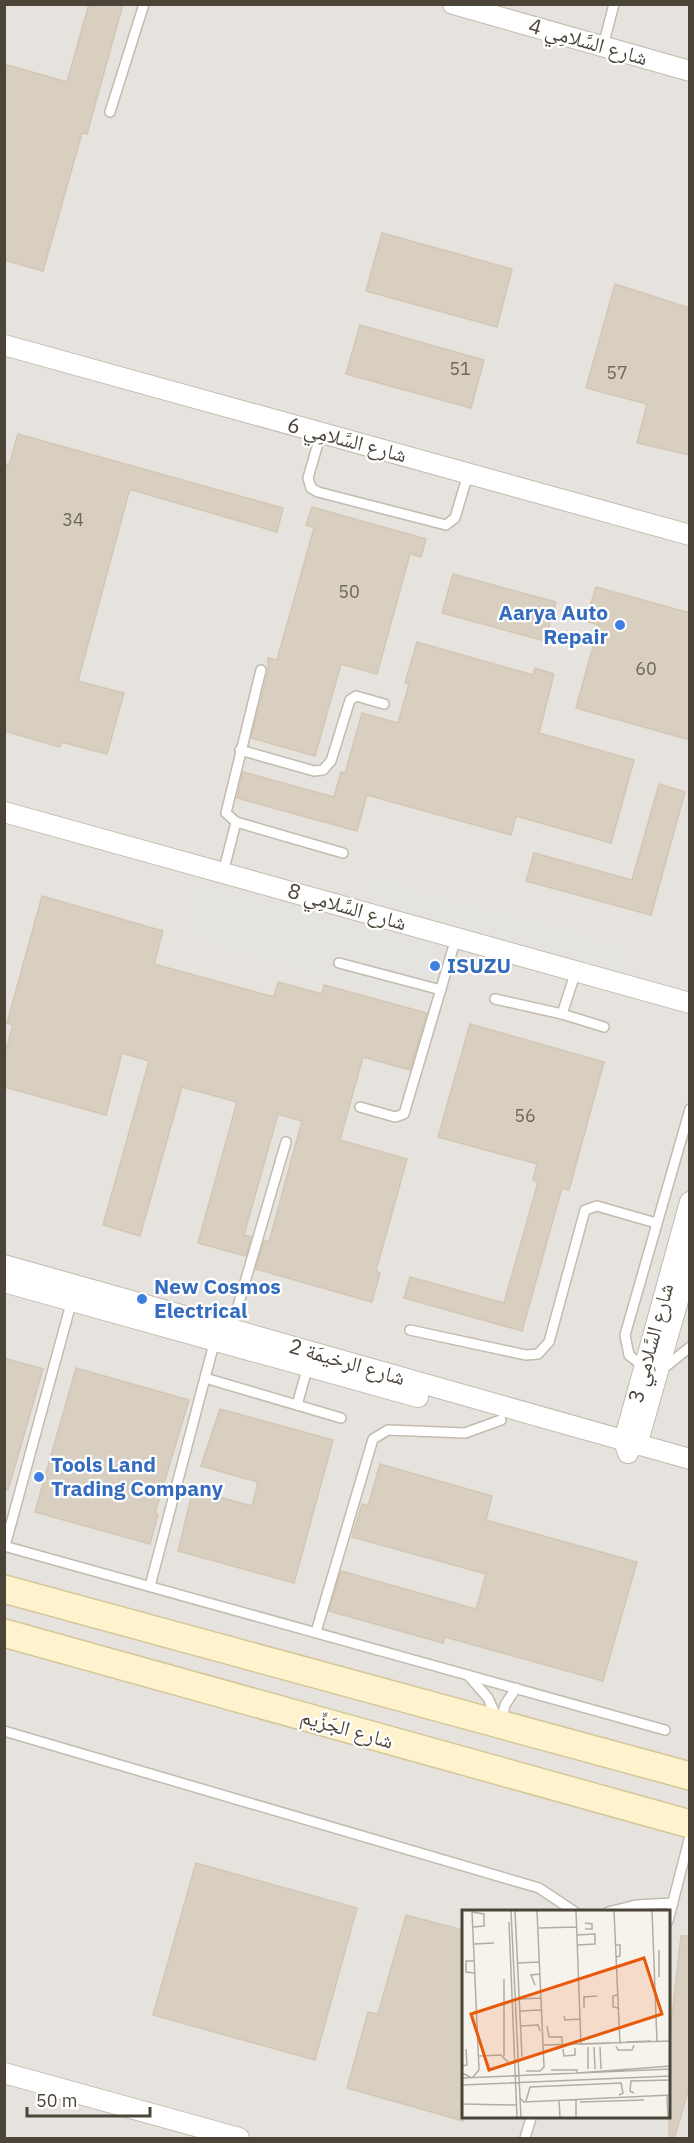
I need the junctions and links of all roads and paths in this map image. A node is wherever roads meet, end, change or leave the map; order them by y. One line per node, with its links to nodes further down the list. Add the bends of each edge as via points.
1 (144, 4): 6 (lane)
2 (453, 4): 4 (street, شارع السَّلامِي 4)
3 (614, 4): 4 (lane)
4 (603, 46): 5 (street, شارع السَّلامِي 4)
5 (690, 71)
6 (110, 112)
7 (4, 345): 8 (street, شارع السَّلامِي 6)
8 (321, 433): 9 (street, شارع السَّلامِي 6); 9 (lane, via 308,478 311,488 318,492 446,525 455,518)
9 (468, 474): 10 (street, شارع السَّلامِي 6)
10 (690, 535)
11 (261, 670): 13 (lane)
12 (384, 704): 13 (lane, via 360,696 350,699 331,761 323,770 314,771)
13 (240, 750): 15 (lane, via 225,808 228,817)
14 (4, 812): 17 (street, شارع السَّلامِي 8)
15 (236, 822): 16 (lane); 17 (lane)
16 (343, 853)
17 (223, 873): 18 (street, شارع السَّلامِي 8)
18 (456, 938): 20 (street, شارع السَّلامِي 8); 21 (lane)
19 (339, 963): 21 (lane)
20 (576, 971): 23 (street, شارع السَّلامِي 8); 24 (lane)
21 (441, 990): 26 (lane, via 404,1114 398,1117)
22 (495, 999): 24 (lane)
23 (690, 1003)
24 (562, 1014): 25 (lane)
25 (604, 1027)
26 (360, 1107)
27 (690, 1109): 30 (lane)
28 (286, 1142): 36 (lane)
29 (690, 1202): 39 (street, شارع السَّلامِي 3)
30 (656, 1223): 35 (lane, via 597,1206 585,1209 549,1342 538,1354 526,1356); 39 (lane, via 625,1335 629,1356)
31 (690, 1258): 39 (street, شارع السَّلامِي 3)
32 (4, 1265): 36 (street, شارع الرخيمَة 2)
33 (4, 1282): 34 (street, شارع الرخيمَة 2)
34 (72, 1300): 36 (street, شارع الرخيمَة 2); 47 (lane)
35 (410, 1330)
36 (223, 1335): 38 (street, شارع الرخيمَة 2); 40 (lane); 44 (street, شارع الرخيمَة 2)
37 (690, 1347): 39 (lane, via 674,1362)
38 (308, 1366): 41 (lane); 43 (street, شارع الرخيمَة 2)
39 (650, 1370): 44 (street, شارع السَّلامِي 3)
40 (205, 1378): 41 (lane); 48 (lane)
41 (297, 1405): 42 (lane)
42 (341, 1418)
43 (501, 1420): 44 (street, via 519,1417); 50 (lane, via 465,1433 387,1430 373,1439)
44 (629, 1448): 45 (street, شارع الرخيمَة 2); 46 (street, شارع الرخيمَة 2)
45 (690, 1459)
46 (690, 1473)
47 (5, 1546): 48 (lane)
48 (150, 1586): 50 (lane)
49 (4, 1589): 54 (street, شارع الجَزِّيم)
50 (316, 1632): 52 (lane)
51 (4, 1633): 58 (street, شارع الجَزِّيم)
52 (468, 1675): 53 (lane); 54 (lane, via 488,1698)
53 (516, 1688): 54 (lane, via 505,1705); 55 (lane)
54 (501, 1725): 57 (street, شارع الجَزِّيم)
55 (664, 1730)
56 (4, 1731): 61 (lane, via 539,1888)
57 (687, 1774)
58 (690, 1824)
59 (690, 1836): 60 (lane)
60 (673, 1903): 62 (lane); 63 (lane)
61 (572, 1910)
62 (616, 1910)
63 (670, 1916)
64 (4, 2073): 66 (street)
65 (531, 2119): 67 (lane)
66 (239, 2139)
67 (525, 2139)

